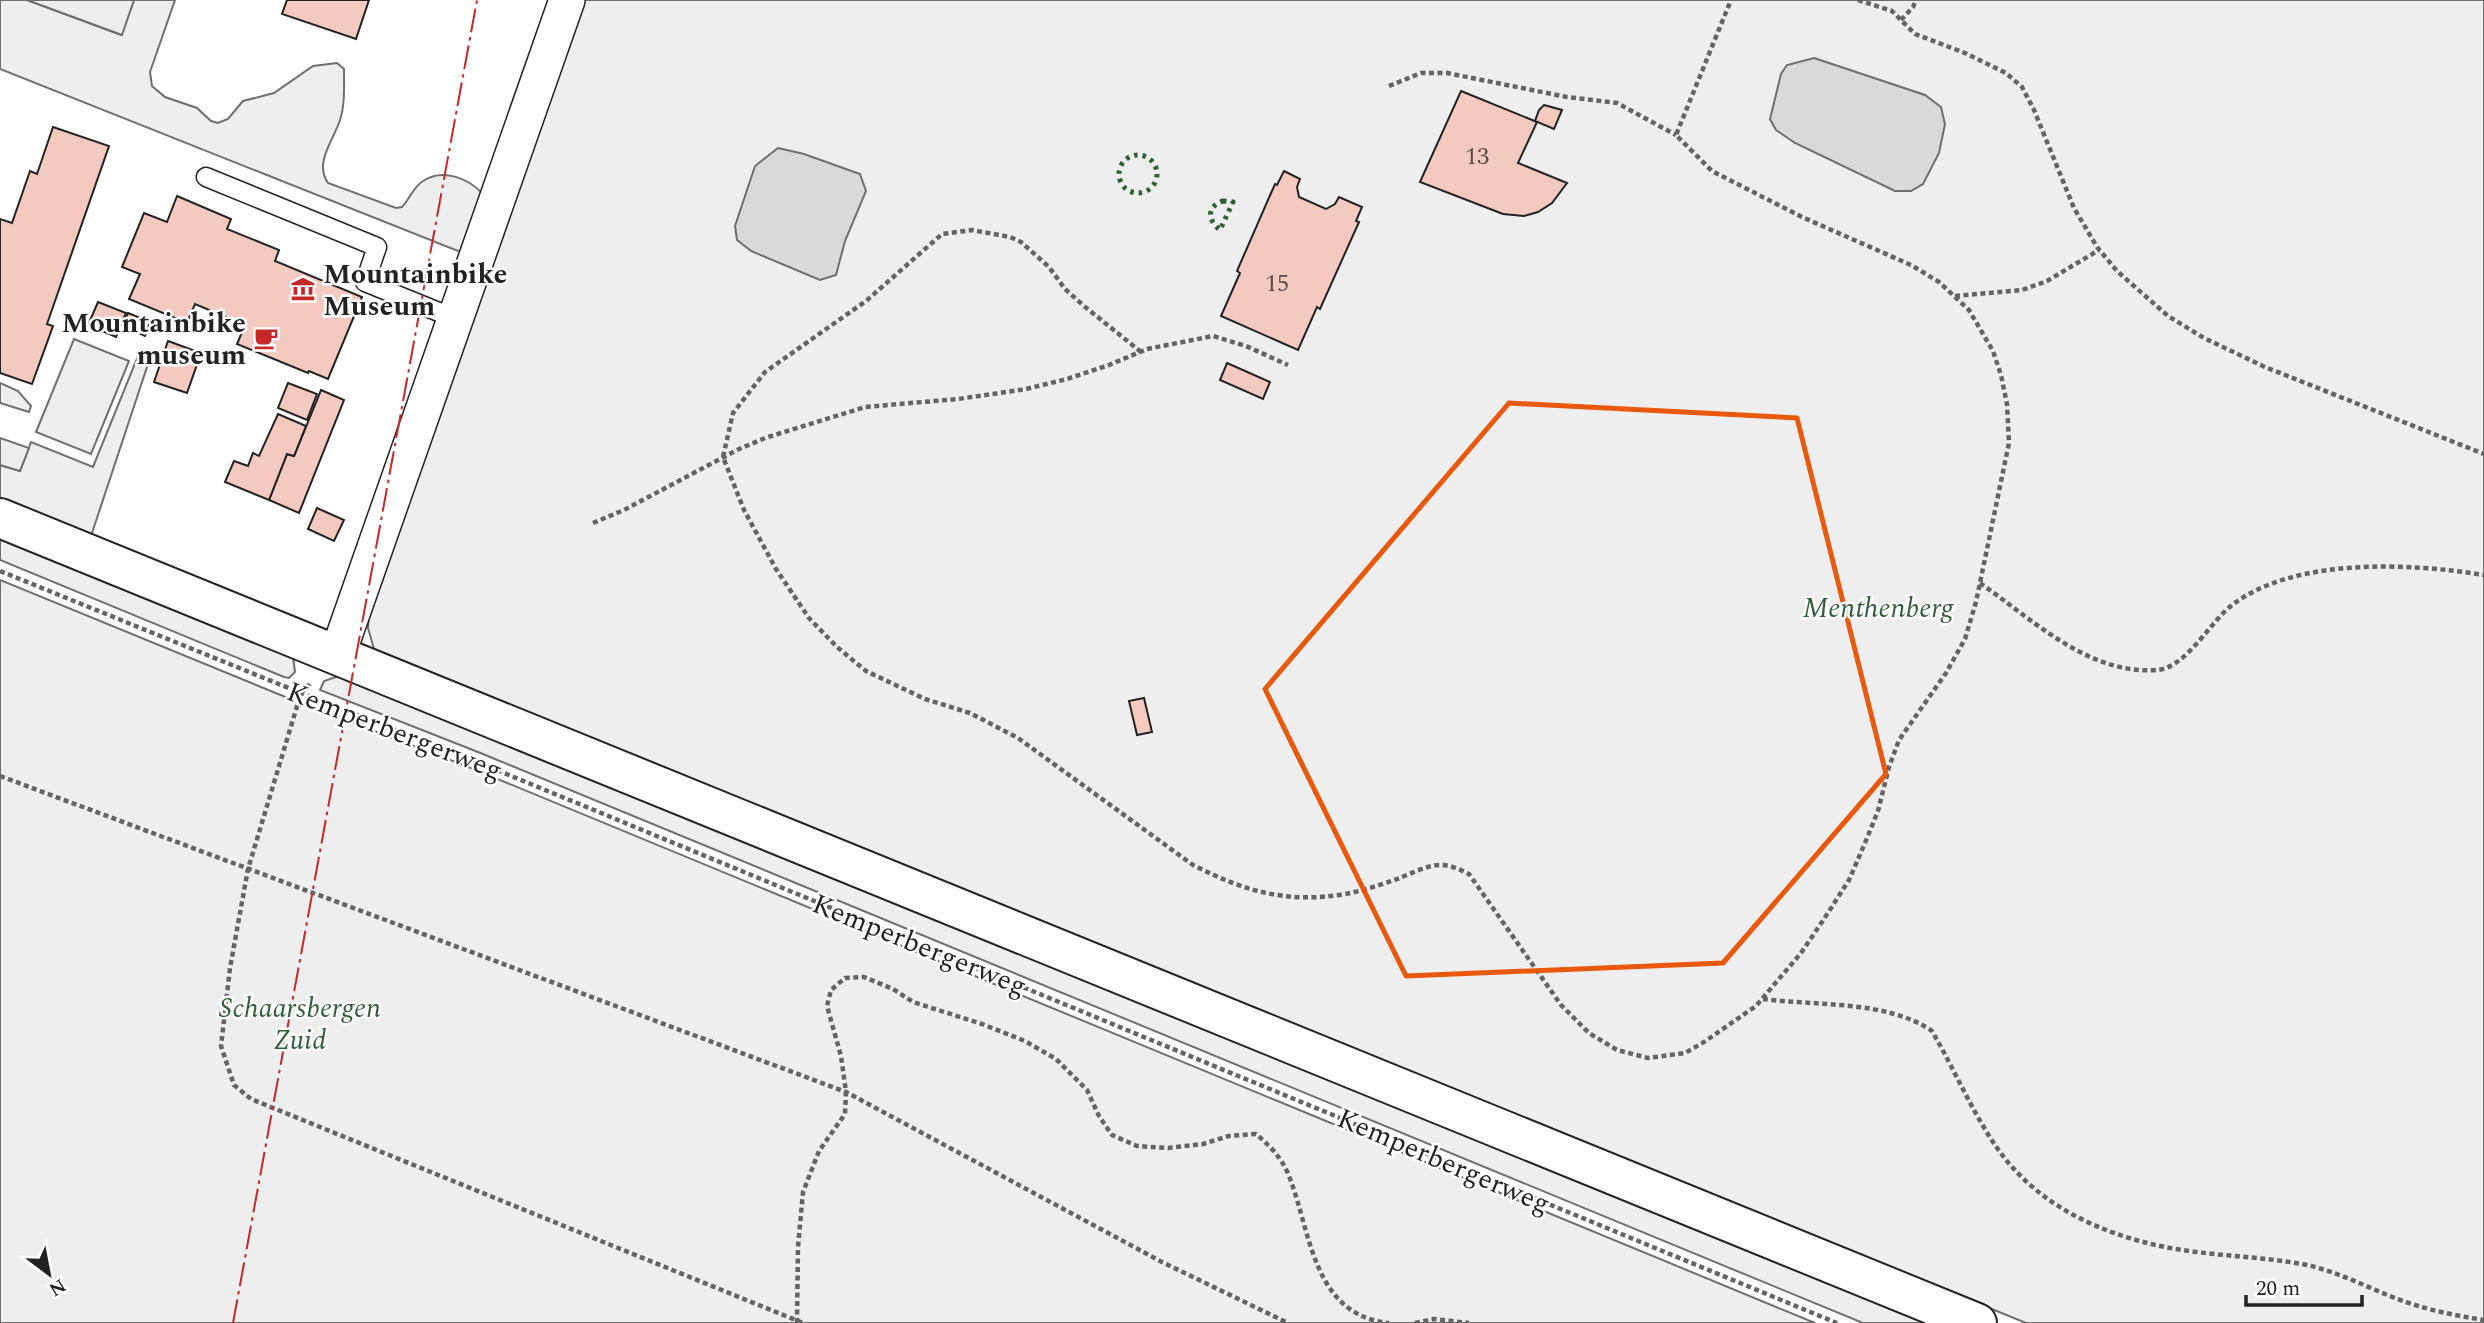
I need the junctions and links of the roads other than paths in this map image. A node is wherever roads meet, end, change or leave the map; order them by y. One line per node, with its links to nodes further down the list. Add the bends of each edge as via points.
1 (567, 0): 3 (street, Kemperbergerweg)
2 (206, 177): 3 (lane, via 377,247 365,282)
3 (456, 318): 5 (street, Kemperbergerweg)
4 (0, 518): 5 (main road, Kemperbergerweg)
5 (337, 656): 6 (main road, Kemperbergerweg)
6 (1977, 1323)

